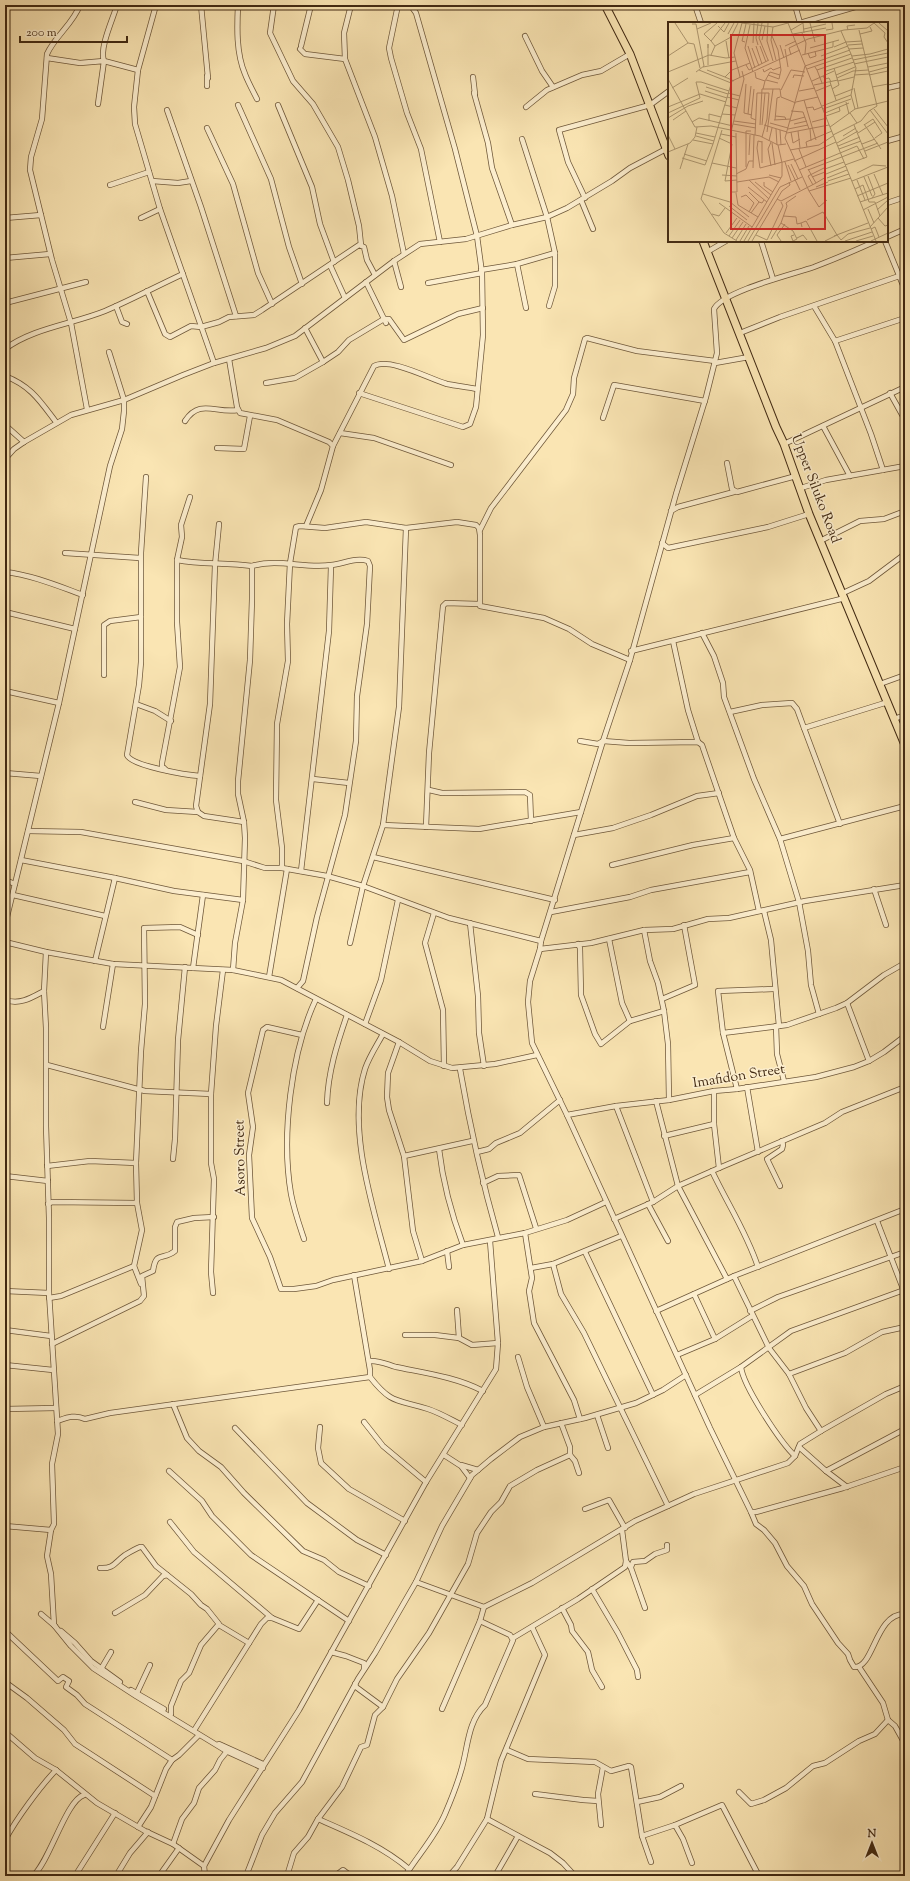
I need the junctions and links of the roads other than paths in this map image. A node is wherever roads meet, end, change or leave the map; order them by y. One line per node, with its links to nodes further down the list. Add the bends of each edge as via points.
1 (7, 5): 15 (street)
2 (80, 5): 21 (street, via 72,20 51,45)
3 (117, 5): 23 (street, via 104,46)
4 (156, 5): 24 (street)
5 (201, 5): 25 (street)
6 (238, 5): 34 (street, via 237,25 241,60 244,73)
7 (274, 5): 71 (street, via 270,33 293,81 313,104 338,147 356,210)
8 (311, 5): 22 (street, via 300,48 305,54)
9 (352, 5): 22 (street, via 344,34)
10 (398, 5): 63 (street, via 411,6 416,12); 65 (street, via 389,48 407,113 421,149)
11 (605, 5): 20 (main road)
12 (695, 5): 16 (street)
13 (795, 5): 17 (street)
14 (862, 5): 18 (street)
15 (5, 8)
16 (701, 22)
17 (800, 22)
18 (803, 22)
19 (525, 36): 30 (street)
20 (630, 54): 30 (street, via 601,71 582,75); 38 (main road)
21 (47, 58): 23 (street, via 80,63); 56 (street, via 42,119 31,157 30,170)
22 (345, 59): 75 (street, via 376,137)
23 (104, 61): 24 (street); 35 (street)
24 (138, 70): 48 (street, via 135,124)
25 (207, 70): 26 (street); 29 (street)
26 (208, 78)
27 (473, 78): 40 (street)
28 (905, 84): 31 (street)
29 (207, 86)
30 (553, 87): 39 (street)
31 (888, 88)
32 (668, 91): 38 (street)
33 (474, 92): 40 (street)
34 (257, 99)
35 (98, 104)
36 (238, 105): 89 (street, via 271,179)
37 (278, 105): 78 (street, via 312,187)
38 (650, 105): 46 (main road); 53 (street, via 560,130 568,162)
39 (526, 107)
40 (478, 108): 60 (street, via 492,168)
41 (167, 110): 49 (street)
42 (207, 128): 96 (street, via 233,184 258,273)
43 (905, 136): 45 (street)
44 (522, 139): 57 (street)
45 (888, 141)
46 (667, 151): 47 (street); 47 (street)
47 (655, 156): 53 (street, via 630,168)
48 (149, 172): 50 (street); 51 (street)
49 (191, 180): 50 (street, via 178,183); 102 (street)
50 (152, 181): 55 (street)
51 (110, 185)
52 (905, 197): 54 (street)
53 (583, 199): 57 (street); 61 (street)
54 (888, 203)
55 (160, 209): 59 (street); 81 (street)
56 (41, 215): 58 (street); 74 (street)
57 (547, 217): 60 (street); 73 (street)
58 (5, 218)
59 (141, 218)
60 (512, 225): 63 (street)
61 (593, 229)
62 (905, 229): 64 (street)
63 (477, 236): 65 (street); 80 (street)
64 (888, 236)
65 (440, 242): 75 (street, via 420,244)
66 (703, 242): 72 (main road, Upper Siluko Road)
67 (724, 242): 72 (street)
68 (761, 242): 85 (street)
69 (874, 242): 85 (street, via 814,267)
70 (885, 242): 84 (street)
71 (361, 245): 78 (street); 83 (street)
72 (707, 252): 94 (main road, Upper Siluko Road)
73 (555, 253): 79 (street); 98 (street, via 555,286)
74 (50, 254): 76 (street); 105 (street)
75 (404, 254): 77 (street)
76 (5, 258)
77 (394, 261): 83 (street); 90 (street)
78 (332, 264): 89 (street); 93 (street)
79 (517, 264): 80 (street); 101 (street)
80 (481, 272): 88 (street); 100 (street)
81 (182, 274): 92 (street); 107 (street)
82 (905, 274): 84 (street)
83 (375, 275): 87 (street)
84 (899, 276): 91 (street); 99 (street)
85 (773, 279): 94 (street)
86 (86, 282): 95 (street)
87 (366, 282): 93 (street); 104 (street)
88 (428, 283)
89 (302, 284): 96 (street)
90 (401, 287)
91 (905, 290)
92 (147, 291): 97 (street); 107 (street, via 167,336 173,337 191,326)
93 (345, 298): 108 (street)
94 (724, 298): 109 (main road, Upper Siluko Road); 116 (street, via 716,305 713,313 717,338)
95 (5, 303)
96 (272, 304): 102 (street, via 254,314)
97 (116, 306): 105 (street); 106 (street, via 122,322)
98 (549, 306)
99 (814, 306): 109 (street); 110 (street)
100 (483, 308): 104 (street, via 458,314 404,340 389,319); 121 (street)
101 (526, 308)
102 (236, 316): 107 (street)
103 (905, 318): 110 (street)
104 (385, 321): 115 (street, via 350,340)
105 (71, 323): 111 (street, via 29,336); 127 (street)
106 (127, 324)
107 (201, 327): 117 (street)
108 (305, 328): 114 (street, via 282,342); 115 (street)
109 (740, 333): 113 (main road, Upper Siluko Road)
110 (835, 341): 126 (street)
111 (5, 349)
112 (109, 352): 124 (street)
113 (748, 357): 116 (street); 138 (main road, Upper Siluko Road)
114 (229, 359): 117 (street); 128 (street)
115 (323, 362): 119 (street, via 295,378)
116 (715, 362): 125 (street); 158 (street, via 637,352 585,339 574,378 573,394 566,410 491,508)
117 (214, 363): 124 (street)
118 (5, 376): 133 (street, via 24,384 32,391)
119 (266, 383)
120 (905, 387): 123 (street)
121 (477, 389): 122 (street, via 446,384 420,373 378,364 374,366); 122 (street, via 476,407 470,424 462,427)
122 (359, 393): 136 (street)
123 (890, 393): 126 (street); 131 (street)
124 (124, 400): 127 (street); 162 (street, via 122,429 110,466)
125 (705, 401): 130 (street, via 614,385); 152 (street)
126 (861, 406): 135 (street); 145 (street)
127 (87, 409): 133 (street)
128 (238, 410): 129 (street); 132 (street, via 198,409)
129 (250, 416): 139 (street, via 277,420); 140 (street, via 244,449)
130 (603, 418)
131 (905, 420)
132 (185, 421)
133 (56, 422): 137 (street)
134 (5, 425): 137 (street)
135 (823, 426): 138 (street); 147 (street)
136 (340, 433): 139 (street); 143 (street, via 374,438)
137 (24, 442): 141 (street)
138 (784, 444): 146 (main road, Upper Siluko Road)
139 (333, 446): 156 (street, via 321,490)
140 (217, 448)
141 (5, 459)
142 (727, 463): 150 (street)
143 (451, 465)
144 (905, 466): 145 (street)
145 (883, 470): 147 (street)
146 (796, 476): 149 (main road, Upper Siluko Road); 150 (street)
147 (850, 476): 149 (street)
148 (146, 477): 164 (street)
149 (800, 488): 154 (main road, Upper Siluko Road)
150 (734, 492): 152 (street)
151 (190, 497): 165 (street, via 181,525 182,536)
152 (671, 511): 160 (street)
153 (905, 511): 159 (street, via 884,519 860,521)
154 (809, 514): 159 (main road, Upper Siluko Road); 160 (street, via 768,527 668,548)
155 (219, 524): 167 (street)
156 (306, 526): 157 (street, via 333,527 366,522); 166 (street, via 295,528)
157 (406, 528): 158 (street, via 457,522 476,525); 211 (street, via 399,707)
158 (480, 530): 173 (street)
159 (820, 541): 171 (main road, Upper Siluko Road)
160 (662, 543): 179 (street)
161 (65, 553): 162 (street)
162 (92, 554): 164 (street); 172 (street)
163 (905, 554): 171 (street, via 879,575)
164 (140, 558): 175 (street)
165 (177, 560): 167 (street, via 195,564); 191 (street, via 180,667)
166 (290, 563): 168 (street, via 273,562); 169 (street); 222 (street, via 288,661 278,724 276,790)
167 (215, 564): 168 (street, via 234,563); 200 (street, via 210,704)
168 (252, 566): 210 (street, via 250,660 238,781)
169 (331, 566): 201 (street, via 329,631); 202 (street, via 359,560 368,561 370,566 357,702 356,741)
170 (5, 572): 172 (street, via 46,582)
171 (844, 595): 177 (street); 183 (main road, Upper Siluko Road)
172 (83, 596): 176 (street)
173 (479, 604): 180 (street, via 484,608 544,618 569,629 592,644); 213 (street, via 446,604 442,611 429,753)
174 (5, 612): 176 (street)
175 (141, 617): 181 (street, via 110,621 104,625); 197 (street, via 139,685 127,755 134,762)
176 (75, 629): 186 (street)
177 (702, 633): 178 (street); 188 (street, via 714,656)
178 (673, 641): 179 (street); 195 (street, via 688,710)
179 (631, 651): 180 (street)
180 (630, 660): 194 (street)
181 (104, 675)
182 (905, 675): 183 (street)
183 (880, 684): 185 (main road, Upper Siluko Road)
184 (5, 691): 186 (street)
185 (888, 702): 190 (main road, Upper Siluko Road); 192 (street)
186 (59, 703): 199 (street)
187 (136, 704): 191 (street)
188 (730, 712): 192 (street, via 762,704 792,703); 217 (street, via 754,779)
189 (905, 715): 190 (street)
190 (894, 719): 196 (main road, Upper Siluko Road)
191 (172, 721): 197 (street, via 162,763)
192 (804, 728): 212 (street)
193 (580, 741): 194 (street, via 598,744)
194 (603, 741): 195 (street); 208 (street)
195 (698, 742): 204 (street, via 702,745)
196 (905, 746)
197 (166, 770): 200 (street)
198 (5, 772): 199 (street)
199 (41, 776): 214 (street)
200 (200, 776): 207 (street, via 196,806)
201 (313, 779): 202 (street); 224 (street)
202 (349, 783): 226 (street, via 342,832)
203 (428, 790): 209 (street, via 442,793 525,792 530,796)
204 (719, 793): 215 (street, via 697,796 612,828); 216 (street)
205 (135, 802): 207 (street, via 166,810)
206 (905, 806): 212 (street)
207 (198, 812): 210 (street, via 204,816)
208 (581, 812): 209 (street); 215 (street)
209 (531, 821): 213 (street, via 479,829)
210 (244, 822): 220 (street)
211 (383, 824): 213 (street); 218 (street)
212 (840, 824): 217 (street)
213 (426, 827)
214 (28, 831): 219 (street); 220 (street, via 81,832)
215 (574, 835): 237 (street)
216 (734, 838): 221 (street, via 693,845); 225 (street)
217 (780, 839): 238 (street)
218 (373, 856): 231 (street); 237 (street)
219 (21, 860): 227 (street); 229 (street)
220 (243, 861): 222 (street, via 265,868); 235 (street)
221 (612, 865)
222 (282, 868): 223 (street)
223 (287, 869): 224 (street); 264 (street)
224 (300, 871): 226 (street)
225 (750, 872): 239 (street); 240 (street)
226 (327, 876): 231 (street); 265 (street, via 303,981)
227 (115, 878): 234 (street); 242 (street)
228 (5, 880): 229 (street)
229 (15, 884): 233 (street)
230 (905, 885): 232 (street)
231 (363, 886): 236 (street); 252 (street)
232 (874, 889): 238 (street); 245 (street)
233 (13, 895): 242 (street); 244 (street)
234 (203, 895): 235 (street); 248 (street)
235 (243, 900): 263 (street)
236 (398, 900): 241 (street); 276 (street, via 381,980)
237 (555, 900): 240 (street)
238 (799, 902): 239 (street); 273 (street, via 811,985)
239 (762, 911): 246 (street, via 729,918 708,919); 277 (street, via 771,940)
240 (551, 912): 250 (street)
241 (434, 913): 243 (street); 288 (street, via 425,943 442,1010)
242 (105, 916): 256 (street)
243 (470, 923): 250 (street); 289 (street)
244 (5, 925)
245 (886, 925)
246 (684, 926): 247 (street); 270 (street, via 695,985)
247 (644, 930): 249 (street); 270 (street)
248 (198, 935): 259 (street, via 180,927 144,928); 261 (street)
249 (609, 939): 253 (street); 275 (street, via 622,1003)
250 (541, 941): 254 (street)
251 (5, 942): 255 (street)
252 (350, 943)
253 (578, 944): 254 (street); 275 (street, via 581,995 601,1044)
254 (540, 949): 284 (street, via 530,981 528,1002 530,1035)
255 (46, 952): 256 (street); 267 (street)
256 (95, 961): 258 (street)
257 (905, 963): 271 (street, via 884,975)
258 (113, 964): 259 (street); 278 (street)
259 (146, 965): 260 (street); 295 (street)
260 (185, 967): 261 (street); 297 (street)
261 (193, 968): 262 (street)
262 (223, 970): 263 (street); 299 (street)
263 (233, 970): 264 (street)
264 (268, 977): 265 (street)
265 (297, 988): 268 (street)
266 (773, 989): 279 (street, via 718,991)
267 (44, 991): 269 (street, via 23,1001 12,1003); 287 (street)
268 (316, 999): 274 (street); 281 (street)
269 (5, 1000)
270 (662, 1000): 272 (street)
271 (847, 1003): 273 (street); 285 (street)
272 (664, 1011): 275 (street); 301 (street, via 668,1044)
273 (819, 1014): 277 (street)
274 (347, 1015): 276 (street); 303 (street, via 336,1045)
275 (630, 1021)
276 (365, 1024): 280 (street)
277 (777, 1026): 279 (street); 292 (street, via 777,1054)
278 (103, 1027)
279 (723, 1033): 296 (street)
280 (383, 1034): 283 (street); 350 (street, via 365,1068 359,1110 362,1158)
281 (302, 1035): 336 (street, via 290,1088 288,1170 294,1210); 351 (street, Asoro Street, via 267,1027 261,1037 248,1093 253,1127 249,1155 252,1218 281,1288 316,1286)
282 (905, 1036): 285 (street, Imafidon Street)
283 (399, 1042): 288 (street, via 416,1054); 313 (street, via 388,1073 387,1096)
284 (537, 1055): 289 (street); 300 (street)
285 (869, 1060): 292 (street, Imafidon Street, via 854,1067 816,1077)
286 (5, 1065): 291 (street)
287 (47, 1065): 295 (street); 316 (street)
288 (444, 1066): 290 (street)
289 (484, 1066): 290 (street)
290 (460, 1069): 308 (street)
291 (5, 1073)
292 (784, 1081): 293 (street, Imafidon Street)
293 (747, 1087): 296 (street, Imafidon Street); 312 (street)
294 (905, 1087): 309 (street, via 842,1112 825,1123)
295 (140, 1089): 297 (street); 315 (street)
296 (737, 1089): 298 (street, Imafidon Street)
297 (176, 1091): 299 (street); 314 (street)
298 (714, 1091): 301 (street, Imafidon Street); 306 (street)
299 (211, 1094): 329 (street)
300 (560, 1100): 305 (street); 311 (street, via 520,1133 496,1143 489,1149)
301 (669, 1100): 302 (street, Imafidon Street)
302 (656, 1101): 304 (street, Imafidon Street); 307 (street)
303 (327, 1103)
304 (616, 1106): 305 (street, Imafidon Street); 326 (street)
305 (567, 1115): 324 (street)
306 (714, 1124): 307 (street); 317 (street)
307 (664, 1136): 322 (street)
308 (472, 1141): 310 (street); 311 (street)
309 (782, 1141): 312 (street); 323 (street, via 782,1149 767,1159)
310 (439, 1149): 313 (street); 339 (street, via 443,1183)
311 (477, 1152): 321 (street)
312 (758, 1152): 317 (street)
313 (404, 1156): 344 (street, via 413,1231)
314 (173, 1159)
315 (136, 1163): 316 (street, via 90,1161); 325 (street)
316 (47, 1166): 320 (street)
317 (719, 1168): 318 (street)
318 (712, 1171): 322 (street); 347 (street, via 747,1238)
319 (5, 1176): 320 (street)
320 (48, 1181): 327 (street)
321 (483, 1183): 332 (street, via 498,1176 518,1175); 335 (street)
322 (678, 1186): 326 (street); 353 (street)
323 (780, 1186)
324 (606, 1202): 330 (street); 332 (street, via 567,1220)
325 (137, 1203): 327 (street); 346 (street, via 142,1230)
326 (650, 1203): 330 (street); 338 (street)
327 (48, 1204): 359 (street)
328 (905, 1209): 331 (street)
329 (214, 1217): 354 (street, via 177,1222 175,1251 158,1256 153,1271 142,1276); 357 (street)
330 (614, 1219): 334 (street)
331 (877, 1221): 343 (street); 347 (street)
332 (536, 1228): 333 (street)
333 (525, 1233): 335 (street); 349 (street)
334 (621, 1236): 341 (street); 361 (street)
335 (498, 1237): 337 (street)
336 (304, 1238)
337 (490, 1240): 339 (street); 370 (street)
338 (668, 1241)
339 (463, 1245): 340 (street)
340 (447, 1251): 344 (street); 348 (street)
341 (585, 1252): 345 (street); 383 (street)
342 (905, 1252): 343 (street)
343 (891, 1256): 356 (street); 362 (street, via 853,1272 778,1297)
344 (422, 1261): 350 (street)
345 (553, 1264): 349 (street); 387 (street, via 561,1294 584,1333)
346 (134, 1266): 354 (street); 359 (street, via 62,1296)
347 (758, 1267): 352 (street)
348 (449, 1268)
349 (530, 1268): 390 (street, via 532,1278 529,1291 534,1323 574,1400)
350 (389, 1269): 351 (street)
351 (354, 1275): 374 (street)
352 (734, 1276): 353 (street); 362 (street)
353 (727, 1279): 358 (street)
354 (141, 1284): 369 (street, via 144,1296 140,1301)
355 (5, 1291): 359 (street)
356 (905, 1292): 371 (street, via 791,1331)
357 (213, 1293)
358 (694, 1294): 361 (street); 368 (street)
359 (49, 1295): 366 (street)
360 (457, 1310): 367 (street)
361 (656, 1312): 372 (street)
362 (751, 1313): 368 (street); 371 (street)
363 (905, 1327): 378 (street, via 882,1332 845,1353)
364 (5, 1330): 366 (street)
365 (405, 1335): 367 (street)
366 (51, 1336): 369 (street)
367 (459, 1338): 370 (street, via 472,1345)
368 (715, 1339): 372 (street)
369 (52, 1344): 377 (street)
370 (498, 1344): 382 (street, via 496,1370)
371 (769, 1348): 376 (street); 378 (street)
372 (677, 1355): 379 (street)
373 (518, 1357): 396 (street, via 527,1387)
374 (369, 1361): 380 (street); 382 (street, via 378,1360 455,1380)
375 (5, 1365): 377 (street)
376 (741, 1367): 384 (street); 404 (street, via 759,1404 782,1441)
377 (53, 1370): 386 (street)
378 (789, 1374): 399 (street)
379 (686, 1375): 383 (street); 384 (street)
380 (370, 1377): 385 (street); 394 (street, via 380,1390 397,1402 439,1413)
381 (905, 1386): 399 (street)
382 (483, 1391): 394 (street)
383 (653, 1395): 387 (street)
384 (695, 1395): 412 (street)
385 (173, 1404): 391 (street, via 85,1419 74,1416); 430 (street, via 187,1438 199,1452 221,1467 303,1551)
386 (56, 1408): 388 (street); 391 (street)
387 (619, 1408): 389 (street); 415 (street)
388 (5, 1409)
389 (597, 1415): 390 (street); 401 (street)
390 (580, 1419): 393 (street)
391 (57, 1421): 422 (street, via 58,1434 52,1464 54,1524)
392 (364, 1422): 413 (street, via 383,1446)
393 (561, 1423): 396 (street); 403 (street, via 570,1447)
394 (462, 1425): 402 (street)
395 (320, 1427): 418 (street, via 318,1448 321,1463 349,1489)
396 (544, 1427): 407 (street, via 520,1438)
397 (235, 1428): 424 (street, via 308,1503 357,1540)
398 (905, 1429): 409 (street)
399 (821, 1431): 400 (street)
400 (799, 1447): 404 (street); 409 (street)
401 (608, 1448)
402 (444, 1455): 405 (street); 413 (street)
403 (570, 1455): 410 (street); 432 (street, via 510,1486 478,1533 468,1564)
404 (795, 1456): 412 (street, via 788,1463)
405 (459, 1464): 407 (street); 411 (street)
406 (905, 1467): 414 (street)
407 (478, 1470): 411 (street)
408 (169, 1471): 433 (street, via 202,1501 212,1516 251,1555)
409 (826, 1471): 414 (street)
410 (579, 1473)
411 (470, 1478): 429 (street, via 442,1526)
412 (734, 1480): 415 (street); 417 (street)
413 (426, 1482): 418 (street)
414 (847, 1486): 417 (street)
415 (668, 1506): 421 (street)
416 (585, 1508): 421 (street, via 609,1500)
417 (751, 1512): 453 (street, via 756,1524 775,1543 787,1566 804,1586 812,1604 854,1666)
418 (405, 1521): 424 (street)
419 (170, 1522): 440 (street, via 194,1552)
420 (5, 1526): 422 (street)
421 (624, 1529): 425 (street); 434 (street, via 532,1583)
422 (51, 1530): 460 (street, via 47,1556 55,1628 92,1668)
423 (667, 1546): 426 (street, via 666,1550 645,1561 633,1562)
424 (386, 1555): 430 (street)
425 (626, 1561): 426 (street); 431 (street, via 622,1569)
426 (630, 1567): 436 (street)
427 (100, 1568): 428 (street, via 111,1568 140,1546)
428 (167, 1576): 437 (street, via 163,1576 144,1595); 443 (street, via 207,1609)
429 (416, 1582): 432 (street); 450 (street)
430 (369, 1586): 441 (street)
431 (592, 1589): 435 (street); 456 (street, via 618,1633)
432 (451, 1595): 434 (street); 461 (street, via 429,1633 397,1679)
433 (318, 1600): 440 (street, via 299,1630); 441 (street)
434 (484, 1607): 442 (street)
435 (562, 1608): 444 (street); 459 (street, via 572,1631 588,1652 592,1670)
436 (645, 1608)
437 (115, 1613)
438 (41, 1614): 454 (street)
439 (905, 1614): 453 (street, via 889,1620 876,1637 864,1664)
440 (272, 1618): 447 (street, via 263,1621)
441 (349, 1621): 449 (street)
442 (480, 1621): 446 (street); 462 (street)
443 (219, 1625): 447 (street); 463 (street, via 201,1645 189,1673 181,1681 171,1706)
444 (532, 1627): 446 (street); 469 (street, via 545,1655)
445 (5, 1631): 470 (street, via 58,1680 63,1677 69,1682 66,1687 84,1704)
446 (513, 1638): 496 (street, via 485,1705 474,1722 466,1745 462,1771 445,1815)
447 (249, 1643): 466 (street)
448 (111, 1652): 454 (street)
449 (331, 1652): 451 (street); 471 (street, via 299,1710)
450 (369, 1662): 451 (street); 455 (street)
451 (364, 1663): 455 (street)
452 (150, 1665): 460 (street)
453 (859, 1667): 464 (street, via 883,1702)
454 (102, 1669): 463 (street)
455 (363, 1671): 458 (street)
456 (638, 1677)
457 (5, 1682): 478 (street, via 64,1730 75,1744)
458 (355, 1684): 461 (street); 502 (street, via 302,1782 268,1824)
459 (602, 1687)
460 (136, 1696): 466 (street)
461 (383, 1707): 483 (street, via 375,1715 367,1745 361,1747 342,1787)
462 (442, 1709)
463 (171, 1714): 466 (street)
464 (888, 1720): 467 (street, via 895,1726); 475 (street, via 875,1734 824,1763 813,1766 786,1788 758,1803 751,1804)
465 (5, 1732): 473 (street, via 35,1758)
466 (198, 1733): 468 (street); 470 (street); 471 (street, via 228,1752)
467 (905, 1744)
468 (229, 1748): 471 (street); 491 (street, via 199,1788 194,1803 182,1819)
469 (507, 1750): 472 (street, via 528,1759 595,1762); 482 (street, via 501,1761)
470 (172, 1760): 478 (street)
471 (263, 1766): 495 (street)
472 (603, 1767): 479 (street); 480 (street, via 611,1771 631,1767)
473 (56, 1770): 477 (street); 490 (street, via 11,1828)
474 (681, 1786): 480 (street, via 660,1797)
475 (739, 1792)
476 (535, 1794): 479 (street)
477 (84, 1795): 481 (street); 497 (street, via 78,1798)
478 (155, 1796): 486 (street)
479 (598, 1801): 484 (street)
480 (637, 1802): 489 (street)
481 (115, 1813): 486 (street); 498 (street)
482 (488, 1818): 488 (street); 507 (street)
483 (318, 1819): 496 (street, via 371,1842); 503 (street, via 294,1854)
484 (601, 1825)
485 (675, 1825): 489 (street); 494 (street, via 684,1839); 510 (street, via 722,1805)
486 (138, 1827): 487 (street)
487 (148, 1832): 491 (street); 499 (street, via 130,1853)
488 (518, 1836): 508 (street); 509 (street, via 550,1853)
489 (642, 1836): 493 (street)
490 (5, 1840)
491 (173, 1844): 492 (street)
492 (179, 1848): 495 (street); 500 (street)
493 (651, 1862)
494 (692, 1863)
495 (204, 1866): 501 (street)
496 (409, 1869): 506 (street)
497 (33, 1876)
498 (75, 1876)
499 (116, 1876)
500 (159, 1876)
501 (205, 1876)
502 (246, 1876)
503 (287, 1876)
504 (335, 1876): 505 (street, via 343,1870)
505 (352, 1876)
506 (405, 1876)
507 (449, 1876)
508 (495, 1876)
509 (575, 1876)
510 (759, 1876)

